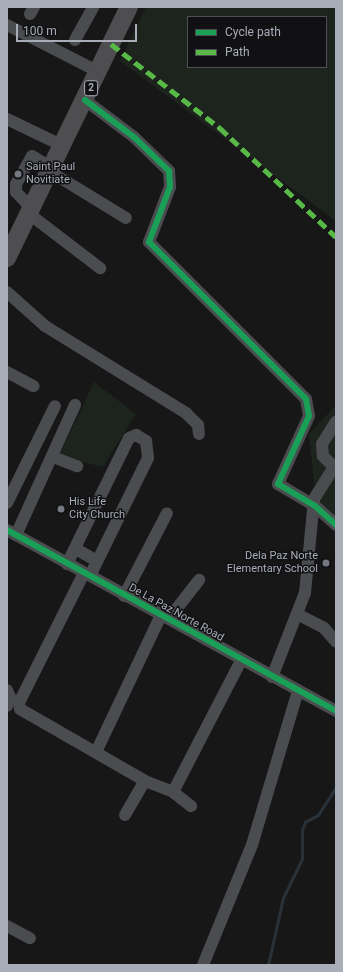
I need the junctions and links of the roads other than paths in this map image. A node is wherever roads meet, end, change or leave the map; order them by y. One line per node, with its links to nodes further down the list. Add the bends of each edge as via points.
1 (93, 7): 4 (street)
2 (129, 7): 5 (highway, 2)
3 (7, 25): 5 (street)
4 (75, 40)
5 (99, 72): 6 (highway, 2)
6 (85, 100): 8 (highway, 2); 25 (street, via 134,137 169,171 170,187 149,242 306,399 309,416 277,481 279,488)
7 (7, 119): 8 (street)
8 (61, 145): 9 (highway, 2)
9 (50, 169): 10 (highway, 2); 10 (street, via 32,156 16,184 16,192); 11 (street)
10 (30, 210): 12 (highway, 2); 13 (street)
11 (126, 218)
12 (7, 258)
13 (100, 268)
14 (7, 292): 20 (street, via 45,326 186,413 198,425)
15 (7, 372): 16 (street)
16 (33, 386)
17 (75, 405): 21 (street)
18 (55, 406): 24 (street)
19 (336, 422): 23 (street, via 324,440 322,450)
20 (199, 434)
21 (53, 457): 22 (street); 28 (street)
22 (77, 466)
23 (335, 468): 25 (street, via 316,492)
24 (7, 503)
25 (315, 506): 27 (street); 35 (street, via 305,593)
26 (167, 513): 34 (street)
27 (336, 525)
28 (11, 533): 31 (street, De La Paz Norte Road)
29 (76, 548): 30 (street); 30 (street, via 129,438 136,435 146,441 148,458); 31 (street)
30 (97, 560): 32 (street)
31 (67, 564): 32 (street, De La Paz Norte Road)
32 (87, 574): 34 (street, De La Paz Norte Road); 44 (street, via 19,706)
33 (199, 580): 36 (street, via 174,612)
34 (124, 596): 36 (street, De La Paz Norte Road)
35 (297, 614): 37 (street, via 319,625); 39 (street)
36 (161, 616): 38 (street, De La Paz Norte Road); 44 (street)
37 (336, 642)
38 (241, 661): 39 (street, De La Paz Norte Road); 46 (street)
39 (272, 677): 41 (street, De La Paz Norte Road)
40 (7, 690): 42 (street, via 10,696)
41 (298, 691): 43 (street, De La Paz Norte Road); 51 (street, via 252,845)
42 (7, 706)
43 (336, 712)
44 (97, 750): 45 (street)
45 (145, 781): 46 (street); 48 (street)
46 (173, 792): 47 (street)
47 (191, 806)
48 (125, 815)
49 (7, 926): 50 (street)
50 (30, 938)
51 (203, 965)

